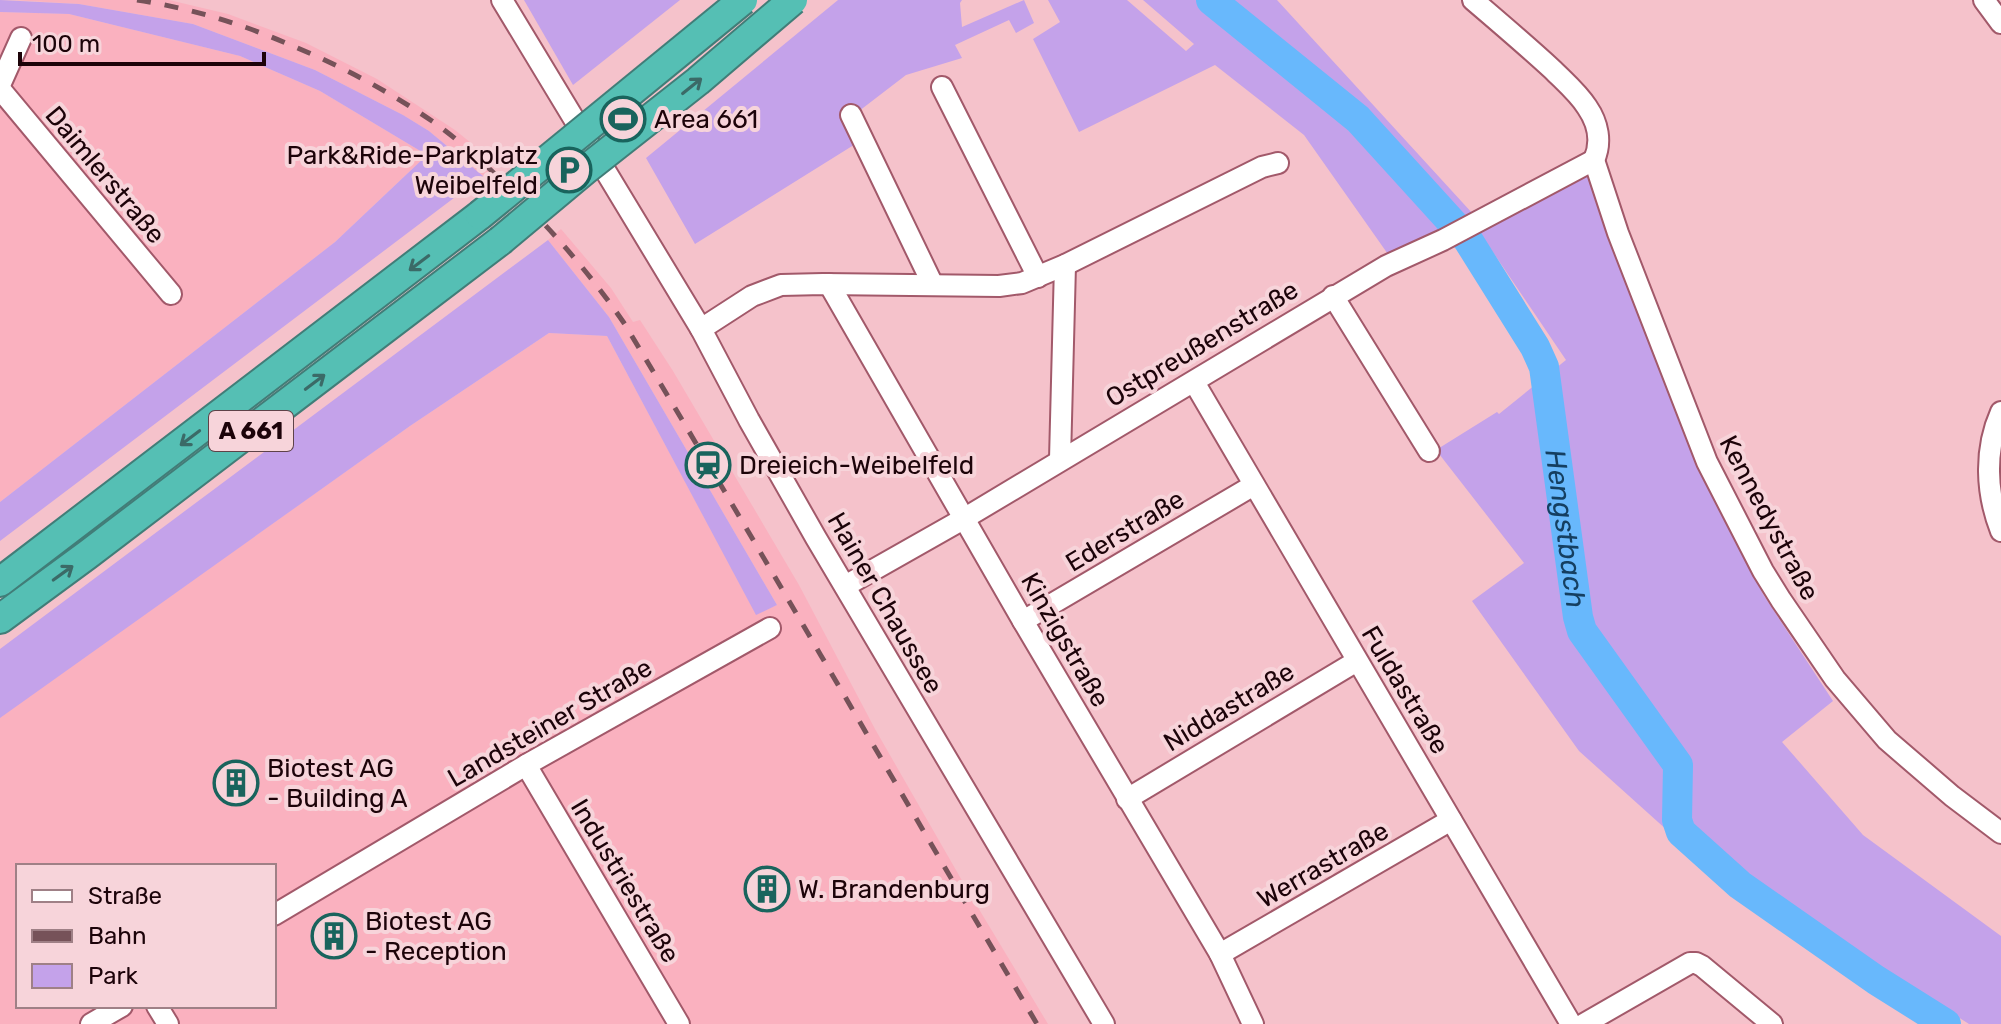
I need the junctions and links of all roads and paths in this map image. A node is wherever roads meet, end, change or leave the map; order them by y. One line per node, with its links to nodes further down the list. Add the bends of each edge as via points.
1 (502, 0): 19 (street, Hainer Chaussee)
2 (743, 0): 27 (highway, A 661, one-way to 27, bridge, via 480,215)
3 (793, 0): 29 (highway, A 661, one-way to 3, bridge, via 500,241)
4 (1473, 0): 11 (street, Kennedystraße, via 1583,101 1600,139)
5 (1984, 0): 6 (street)
6 (2001, 23)
7 (21, 38): 8 (street, Daimlerstraße)
8 (0, 87): 17 (street, Daimlerstraße)
9 (942, 87): 14 (street)
10 (851, 115): 16 (street)
11 (1594, 160): 18 (street, Ostpreußenstraße); 36 (street, Kennedystraße, via 1707,462 1763,571 1835,679 1879,731)
12 (1278, 163): 13 (street)
13 (1065, 265): 14 (street); 23 (street)
14 (1038, 277): 16 (street, via 1013,286)
15 (829, 284): 16 (street); 19 (street, via 766,290); 25 (street, Kinzigstraße)
16 (933, 285)
17 (171, 294)
18 (1333, 296): 20 (street, Ostpreußenstraße); 22 (street)
19 (701, 329): 28 (street, Hainer Chaussee)
20 (1194, 382): 23 (street, Ostpreußenstraße); 24 (street, Fuldastraße)
21 (2001, 412): 26 (street, via 1989,456 1989,484)
22 (1429, 451)
23 (1060, 459): 25 (street, Ostpreußenstraße)
24 (1254, 485): 30 (street, Ederstraße); 32 (street, Fuldastraße)
25 (965, 518): 28 (street, Ostpreußenstraße); 30 (street, Kinzigstraße)
26 (2001, 531)
27 (0, 582)
28 (845, 586): 42 (street, Hainer Chaussee)
29 (0, 619)
30 (1023, 621): 34 (street, Kinzigstraße)
31 (770, 628): 33 (street, Landsteiner Straße)
32 (1357, 661): 34 (street, Niddastraße); 35 (street, Fuldastraße)
33 (526, 765): 37 (street, Landsteiner Straße); 41 (street, Industriestraße)
34 (1127, 799): 38 (street, Kinzigstraße)
35 (1451, 820): 38 (street, Werrastraße); 44 (street, Fuldastraße)
36 (2001, 833)
37 (276, 914)
38 (1220, 954): 43 (street, Kinzigstraße)
39 (119, 1008): 40 (street)
40 (91, 1024)
41 (679, 1024)
42 (1104, 1024)
43 (1253, 1024)
44 (1571, 1024)
45 (1584, 1024): 46 (street, via 1690,963 1702,966)
46 (1772, 1024)

